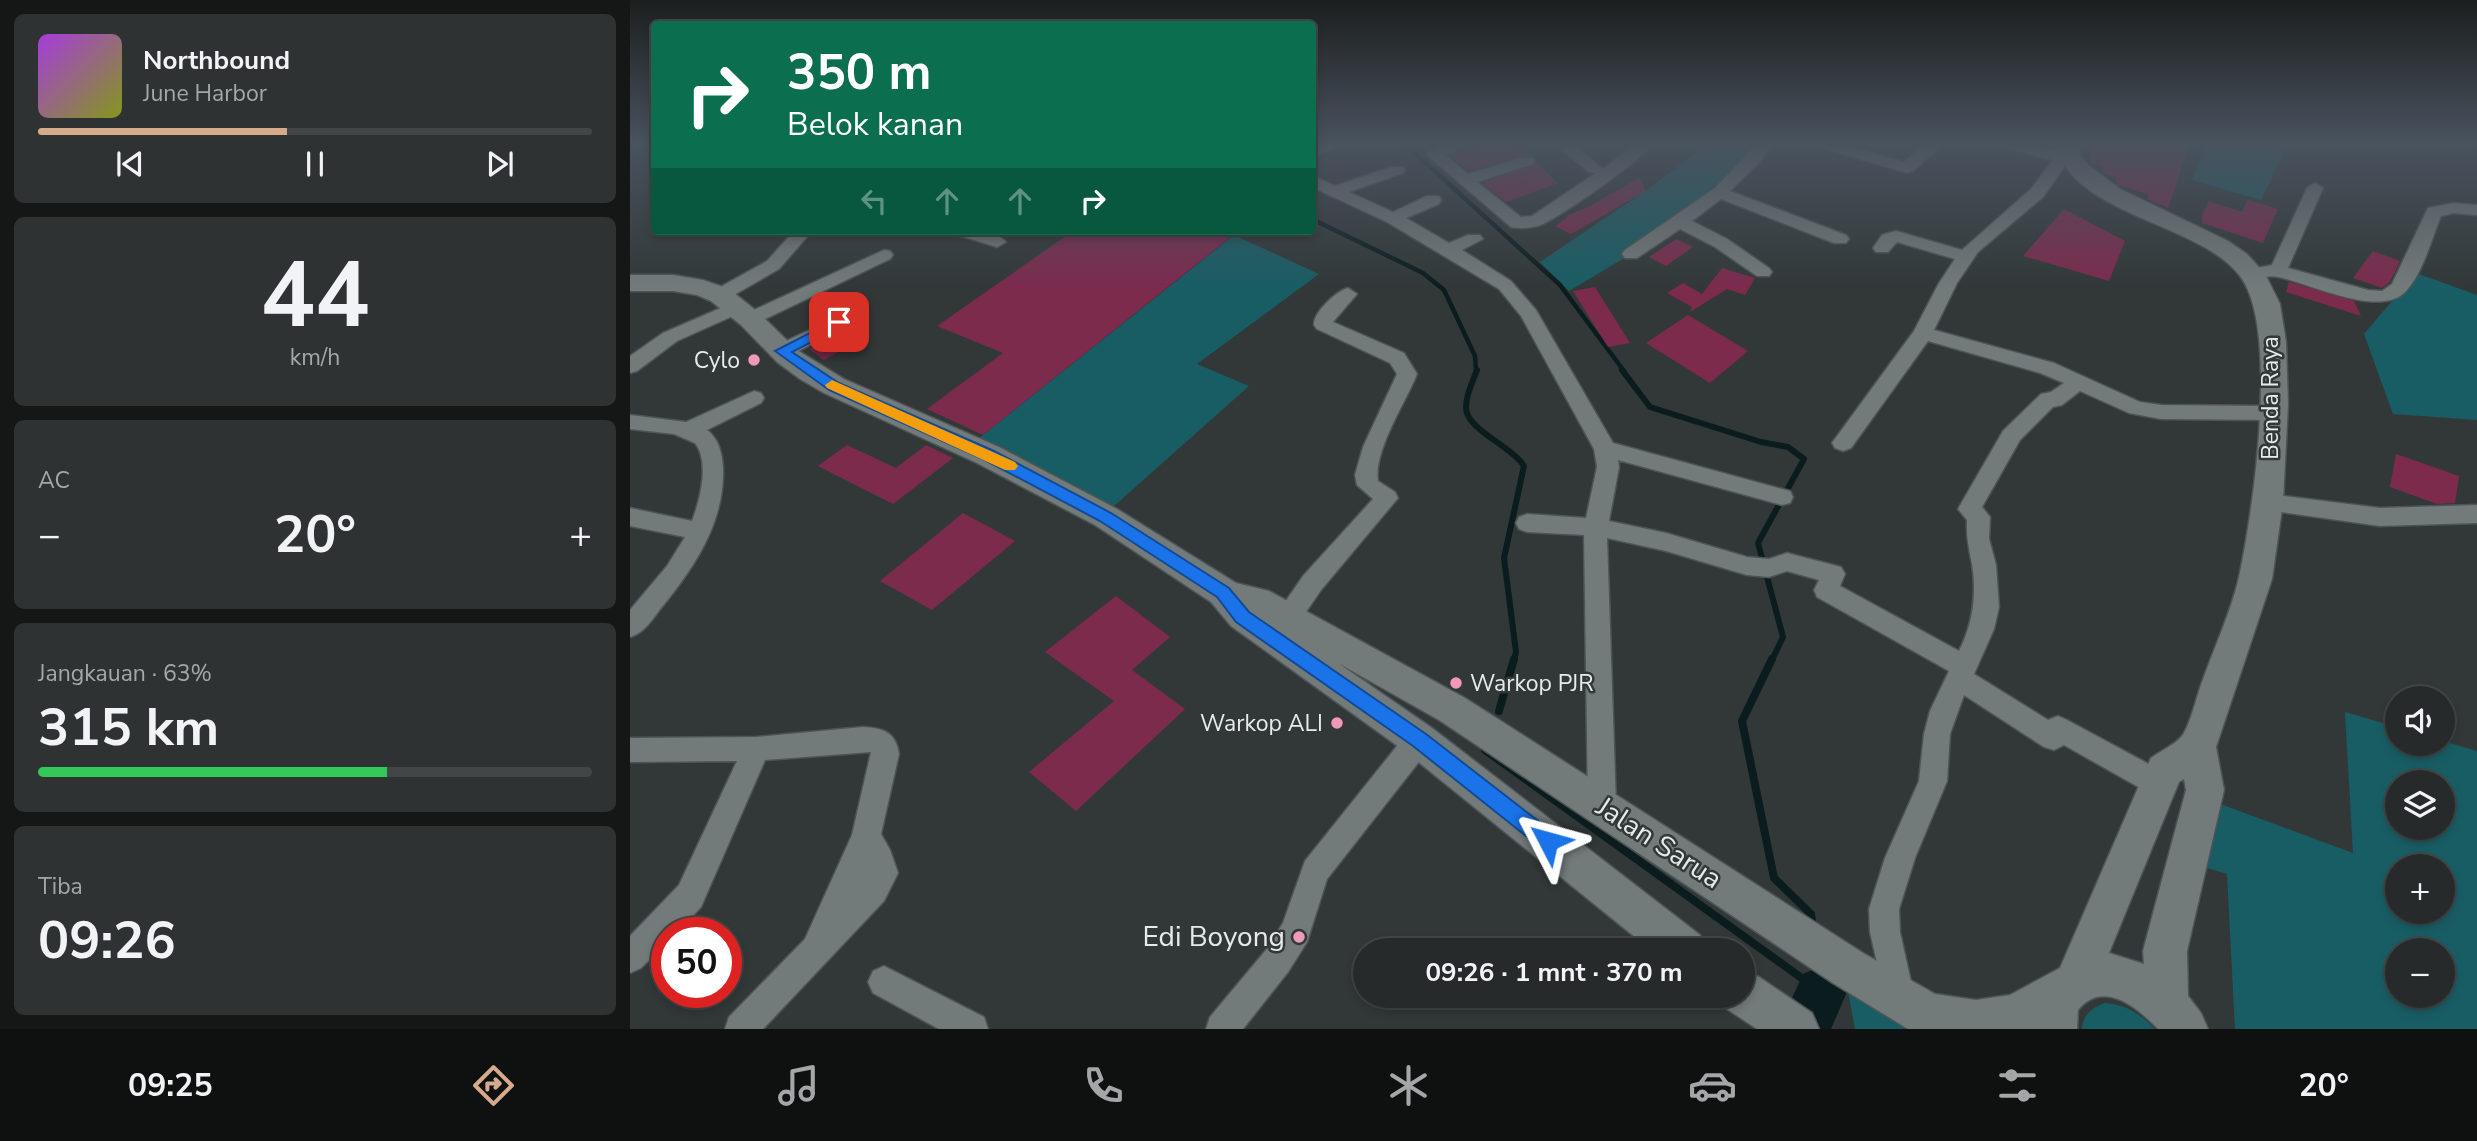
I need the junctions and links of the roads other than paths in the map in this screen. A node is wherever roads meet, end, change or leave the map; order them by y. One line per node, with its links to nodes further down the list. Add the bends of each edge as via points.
1 (1334, 192): 10 (street)
2 (1480, 192): 3 (street, via 1517,223 1526,224)
3 (1581, 192)
4 (1718, 192): 11 (street); 15 (street)
5 (2038, 192): 21 (street)
6 (2109, 192): 23 (main road, Benda Raya)
7 (2313, 192): 23 (street)
8 (1433, 200): 10 (street)
9 (2477, 210): 23 (street, via 2434,212 2407,276 2386,297)
10 (1393, 218): 18 (street)
11 (1679, 220): 19 (street); 22 (street)
12 (799, 235): 26 (street)
13 (976, 235): 16 (street)
14 (1474, 239): 18 (street)
15 (1840, 239)
16 (997, 242)
17 (1882, 248): 21 (street, via 1896,236)
18 (1448, 250): 38 (street, via 1505,285 1529,314)
19 (1631, 254)
20 (884, 255): 26 (street)
21 (1966, 257): 28 (street)
22 (1763, 272)
23 (2265, 272): 34 (main road, Benda Raya, via 2274,369)
24 (630, 284): 26 (main road, Jalan Sarua, via 703,288)
25 (1348, 294): 47 (street, via 1324,320 1324,326 1397,358 1406,374 1366,475 1368,485 1387,498 1312,583)
26 (735, 307): 29 (main road, Jalan Sarua); 30 (street, via 670,337)
27 (839, 322): 29 (street)
28 (1923, 334): 31 (street, via 2030,362); 37 (street)
29 (782, 351): 47 (main road, Jalan Sarua, via 834,386 988,455 1095,511 1223,592 1242,617)
30 (630, 366)
31 (2075, 381): 34 (street, via 2136,408); 48 (street, via 2055,401 2048,399 2011,436 1969,509 1979,517 1977,539 1987,607)
32 (754, 398): 36 (street)
33 (630, 404): 35 (street)
34 (2272, 413): 40 (main road, Benda Raya)
35 (636, 423): 36 (street)
36 (688, 430): 45 (street, via 710,445 714,477)
37 (1843, 443)
38 (1605, 449): 39 (street); 44 (street, via 1608,467)
39 (1782, 497)
40 (2267, 502): 41 (street, via 2380,517); 50 (main road, Benda Raya, via 2255,579)
41 (2477, 514)
42 (630, 516): 45 (street)
43 (1527, 523): 44 (street)
44 (1596, 527): 48 (street, via 1758,567 1787,562 1833,574 1826,590); 54 (street)
45 (700, 531): 46 (street, via 682,565)
46 (630, 627)
47 (1281, 627): 49 (main road, Jalan Sarua); 54 (main road, Jalan Sarua, via 1452,709)
48 (1962, 673): 53 (street, via 2054,738 2058,728); 58 (street, via 1943,711 1933,781 1884,909)
49 (1419, 740): 55 (main road, Jalan Sarua); 63 (street, via 1315,871 1296,931)
50 (2197, 747): 53 (main road, via 2165,770); 60 (main road, Benda Raya, via 2205,790 2165,951)
51 (756, 749): 52 (street); 56 (street, via 690,896); 61 (street, via 863,739 877,740 884,745 885,754 866,836 816,952)
52 (630, 750)
53 (2159, 784): 59 (main road)
54 (1602, 805): 58 (main road, Jalan Sarua)
55 (1670, 938)
56 (630, 957)
57 (884, 982): 62 (street)
58 (1899, 1000): 59 (main road, Jalan Sarua, via 1929,1016 1976,1023 2014,1017)
59 (2064, 1000): 60 (main road, Jalan Sarua, via 2091,975 2109,975 2148,990)
60 (2175, 1016)
61 (741, 1029)
62 (972, 1029)
63 (1222, 1029)

